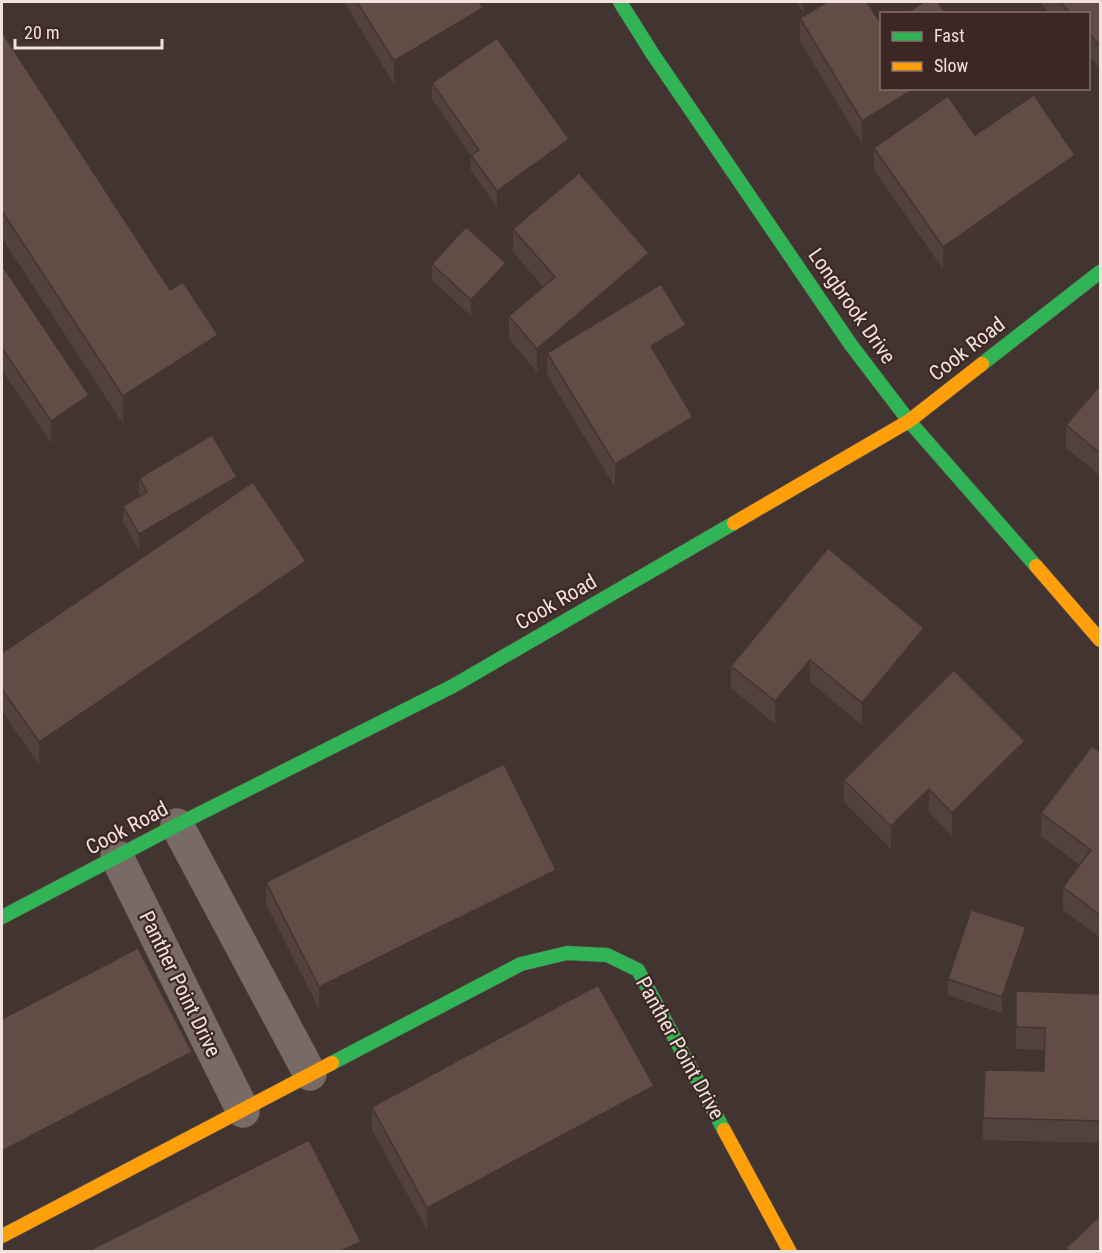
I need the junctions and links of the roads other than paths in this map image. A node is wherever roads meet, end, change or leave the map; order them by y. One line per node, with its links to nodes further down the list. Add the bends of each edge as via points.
1 (620, 2): 3 (street, Longbrook Drive, via 844,335)
2 (1101, 272): 3 (street, Cook Road)
3 (909, 421): 4 (street, Longbrook Drive); 5 (street, Cook Road, via 453,686)
4 (1101, 640)
5 (177, 825): 6 (street, Cook Road); 8 (street)
6 (117, 857): 7 (street, Cook Road); 9 (street, Panther Point Drive)
7 (2, 917)
8 (310, 1074): 9 (street, Panther Point Drive); 11 (street, Panther Point Drive, via 521,964 567,953 607,955 639,970)
9 (243, 1110): 10 (street, Panther Point Drive)
10 (2, 1236)
11 (790, 1251)

